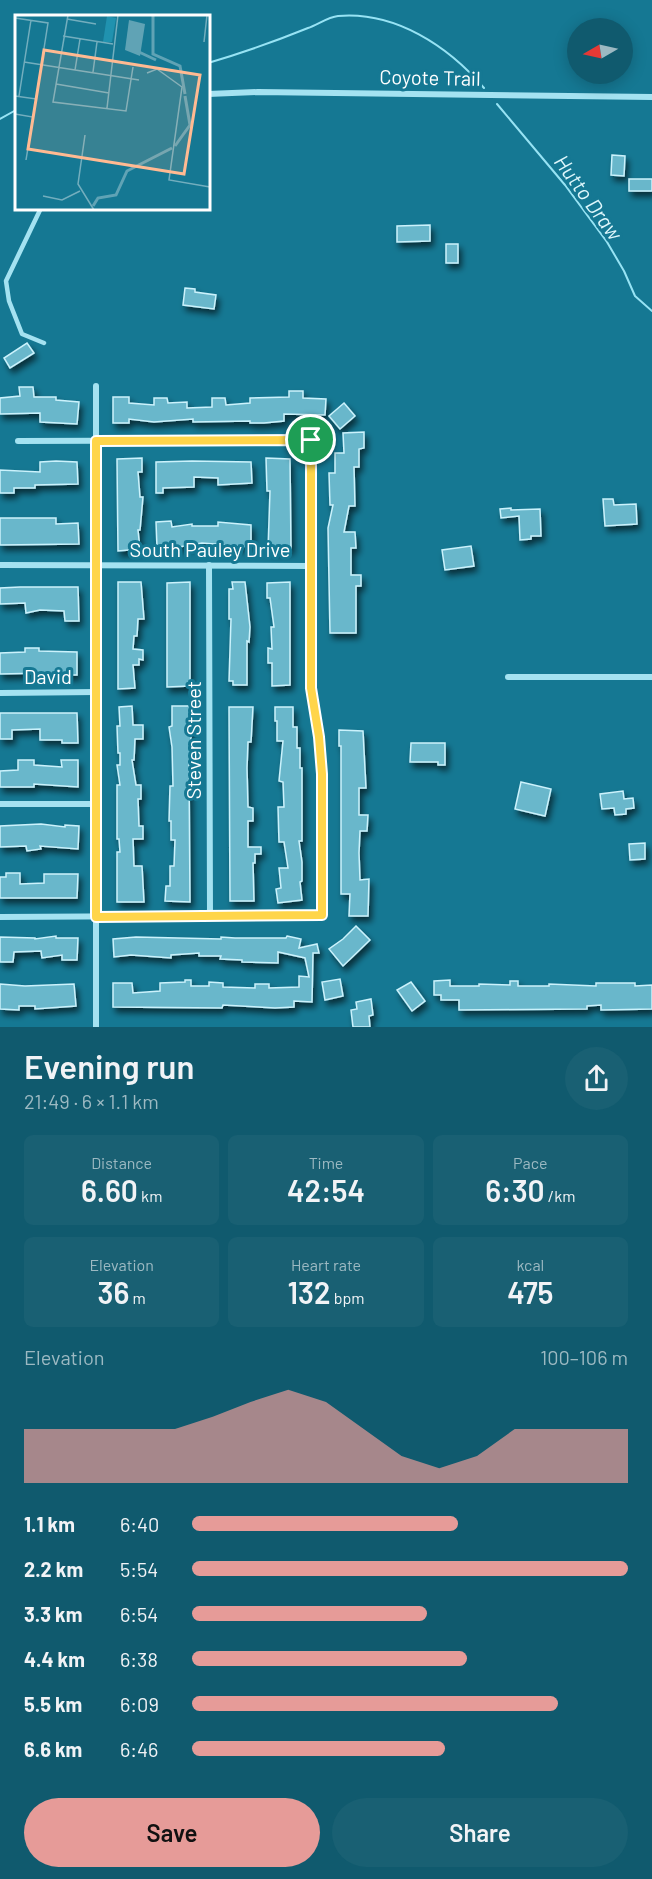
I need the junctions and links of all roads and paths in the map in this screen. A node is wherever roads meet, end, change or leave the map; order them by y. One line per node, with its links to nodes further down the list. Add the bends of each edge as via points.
1 (210, 94): 2 (street, Coyote Trail)
2 (652, 97)
3 (40, 210): 4 (lane, via 6,281 9,302 22,334)
4 (45, 343)
5 (96, 386): 7 (street)
6 (18, 441): 7 (street)
7 (96, 441): 8 (street); 11 (street, via 311,440)
8 (96, 564): 9 (street, South Pauley Drive); 10 (street, South Pauley Drive); 14 (street)
9 (0, 565)
10 (209, 565): 11 (street, South Pauley Drive); 18 (street, Steven Street)
11 (311, 566): 18 (street, via 311,688 321,764 322,915)
12 (508, 677): 13 (street)
13 (652, 677)
14 (96, 692): 15 (street, David); 17 (street)
15 (0, 693)
16 (0, 804): 17 (street)
17 (96, 804): 20 (street)
18 (210, 915): 20 (street)
19 (0, 917): 20 (street)
20 (96, 917): 21 (street)
21 (96, 1027)

